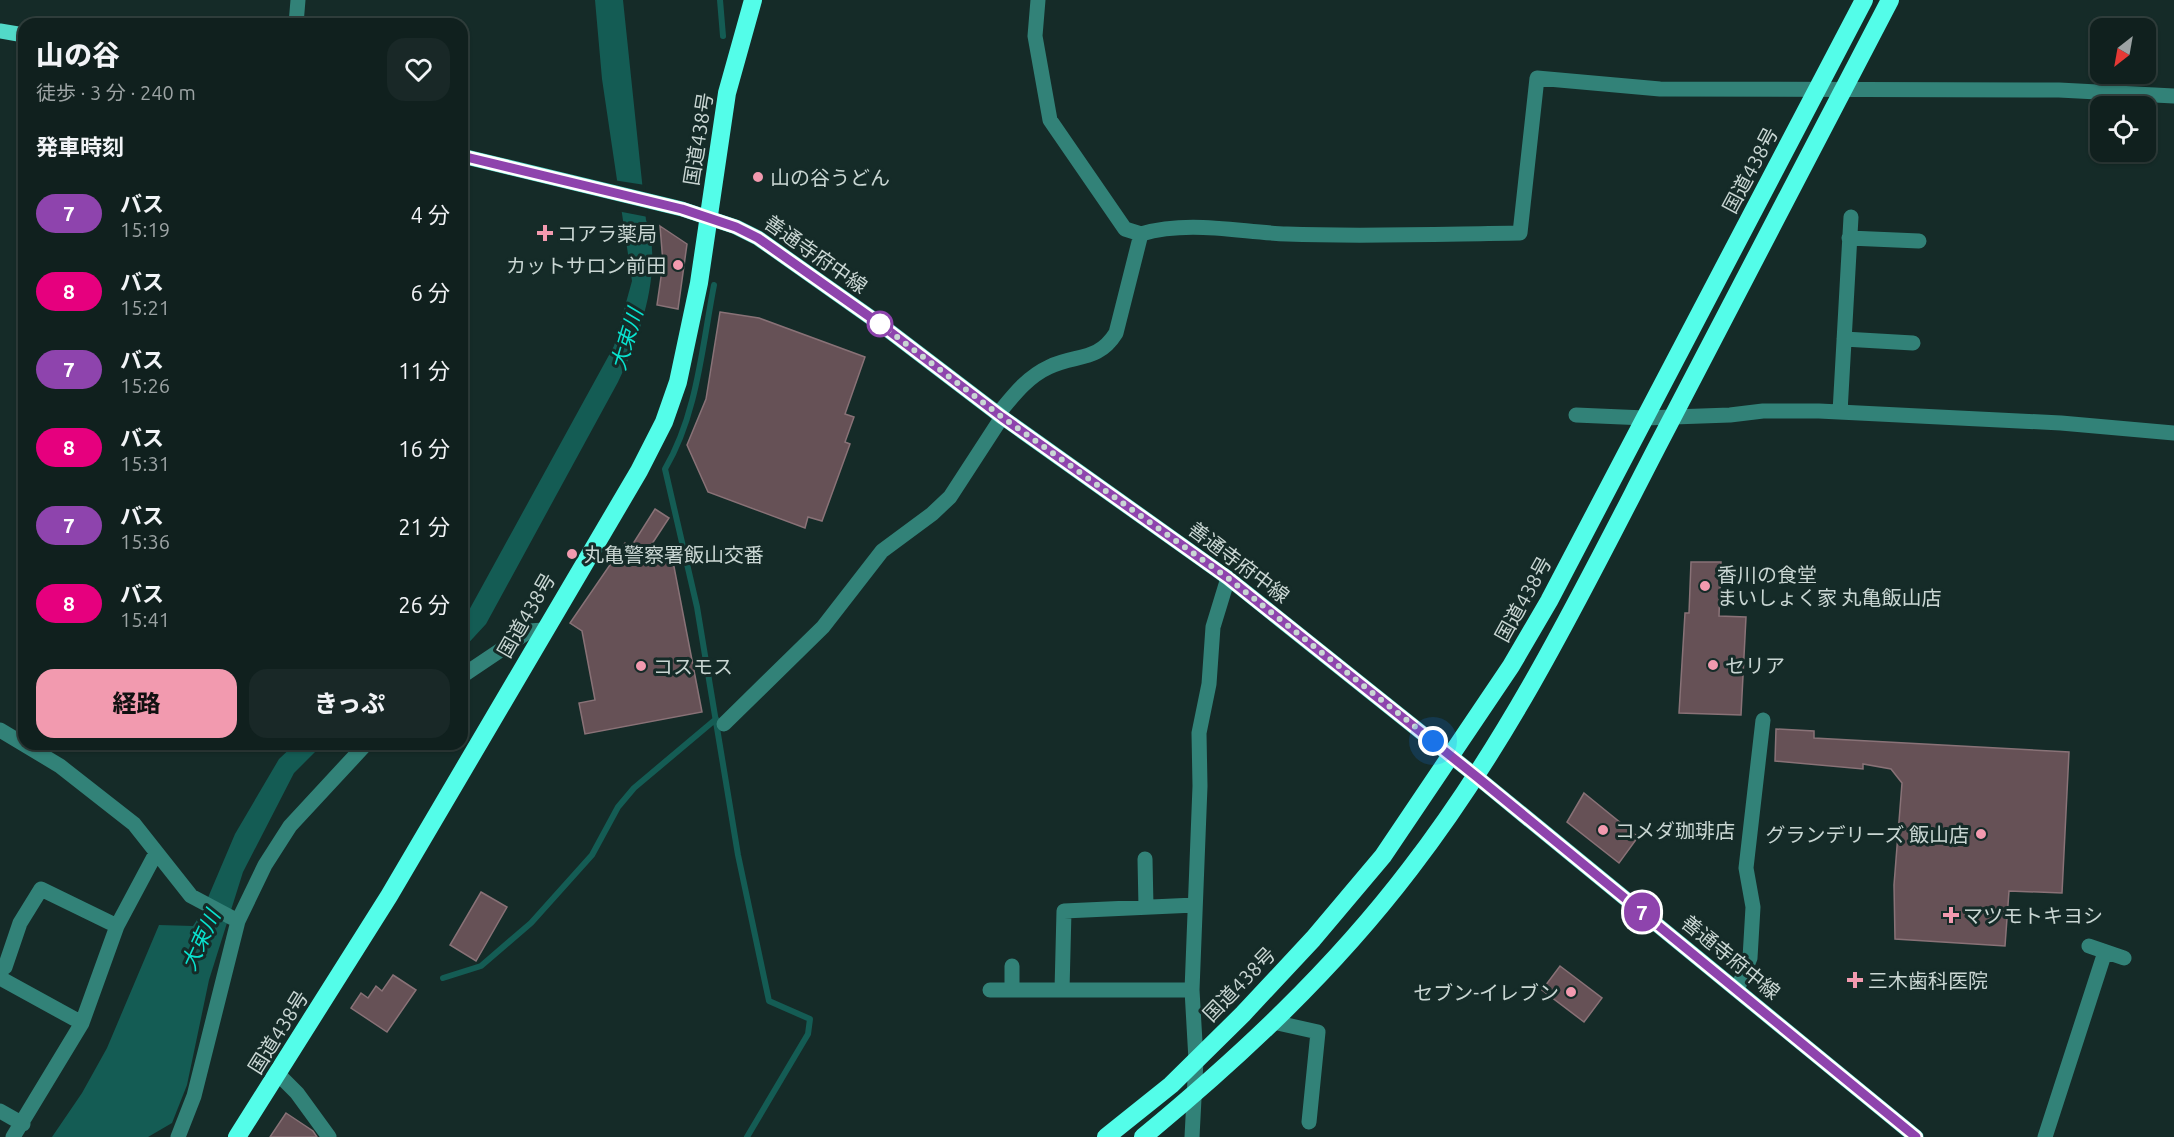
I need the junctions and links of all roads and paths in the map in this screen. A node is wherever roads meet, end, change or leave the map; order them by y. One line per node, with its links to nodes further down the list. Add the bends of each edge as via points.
1 (298, 0): 6 (street)
2 (753, 0): 14 (highway, 国道438号, via 727,93)
3 (1038, 0): 15 (street, via 1035,36 1050,120 1125,229)
4 (1864, 0): 9 (highway, 国道438号)
5 (1890, 0): 10 (highway)
6 (296, 18)
7 (0, 32): 8 (main road)
8 (18, 34)
9 (1818, 90): 10 (street); 15 (street, via 1660,89 1537,78 1520,233 1285,234 1164,228); 24 (highway, 国道438号)
10 (1843, 90): 11 (street, via 2059,90); 23 (highway)
11 (2174, 96)
12 (468, 157): 14 (main road, 善通寺府中線)
13 (1851, 217): 16 (street)
14 (709, 219): 22 (main road, 善通寺府中線, via 758,238 880,324); 27 (highway, 国道438号, via 678,382 664,422)
15 (1141, 234): 22 (street, via 1116,333 1108,347 1050,366 1033,376)
16 (1849, 238): 17 (street); 18 (street)
17 (1919, 241)
18 (1844, 339): 19 (street); 20 (street)
19 (1913, 343)
20 (1840, 412): 23 (street, via 1763,411); 25 (street)
21 (1576, 415): 24 (street)
22 (1000, 416): 26 (main road, 善通寺府中線); 30 (street, via 950,497 882,550 822,627)
23 (1673, 417): 24 (street); 36 (highway, via 1571,616)
24 (1645, 418): 35 (highway, 国道438号, via 1522,647)
25 (2174, 433)
26 (1228, 578): 35 (main road, 善通寺府中線); 39 (street, via 1213,627 1209,684 1199,733)
27 (544, 630): 28 (street, via 529,631); 57 (highway, 国道438号, via 389,896)
28 (468, 672)
29 (1763, 720): 53 (street, via 1746,868 1753,907 1750,958)
30 (724, 724)
31 (0, 730): 32 (street)
32 (18, 741)
33 (33, 750): 37 (street, via 134,824)
34 (360, 750): 41 (street, via 290,826)
35 (1451, 756): 36 (main road, 善通寺府中線); 56 (highway, 国道438号, via 1383,856 1313,939)
36 (1477, 777): 53 (main road, 善通寺府中線); 54 (highway, via 1409,870 1337,957)
37 (156, 853): 41 (street, via 191,896); 42 (street)
38 (1145, 859): 40 (street)
39 (1196, 905): 40 (street); 52 (street)
40 (1146, 907): 51 (street, via 1064,911)
41 (235, 919): 63 (street, via 194,1096)
42 (117, 926): 47 (street, via 41,889 20,923 5,967); 55 (street)
43 (2089, 946): 44 (street)
44 (2105, 952): 45 (street); 70 (street)
45 (2124, 958)
46 (1012, 966): 50 (street)
47 (0, 971)
48 (0, 978): 55 (street)
49 (990, 990): 50 (street)
50 (1012, 990): 51 (street)
51 (1062, 990): 52 (street)
52 (1192, 990): 56 (street)
53 (1737, 990): 69 (main road, 善通寺府中線)
54 (1274, 1022): 58 (highway); 60 (street, via 1318,1032)
55 (82, 1023): 61 (street)
56 (1196, 1060): 58 (street); 66 (highway, 国道438号)
57 (278, 1074): 64 (highway, 国道438号); 65 (street)
58 (1194, 1094): 67 (highway); 68 (street)
59 (0, 1111): 61 (street)
60 (1309, 1122)
61 (23, 1124): 62 (street)
62 (13, 1137)
63 (178, 1137)
64 (237, 1137)
65 (329, 1137)
66 (1106, 1137)
67 (1143, 1137)
68 (1192, 1137)
69 (1916, 1137)
70 (2045, 1137)

